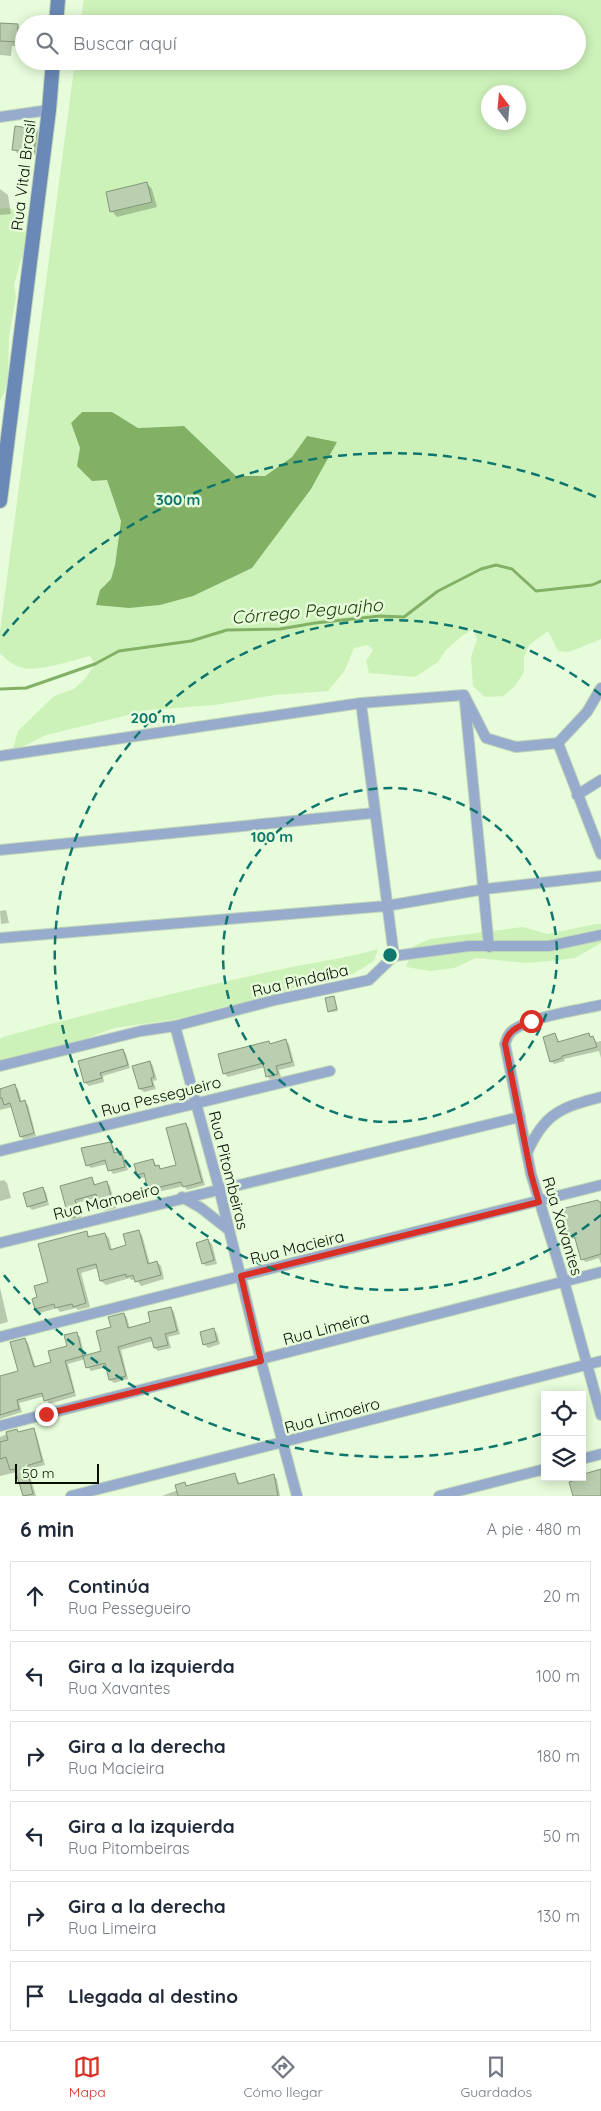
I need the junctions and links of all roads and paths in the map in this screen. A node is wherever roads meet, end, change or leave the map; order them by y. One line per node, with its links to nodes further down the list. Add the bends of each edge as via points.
1 (58, 0): 2 (main road)
2 (57, 15)
3 (52, 70): 4 (main road, Rua Vital Brasil)
4 (49, 110): 5 (street); 6 (main road, Rua Vital Brasil)
5 (0, 116)
6 (0, 501)
7 (601, 688): 10 (street, via 587,712)
8 (464, 695): 9 (street); 10 (street, via 486,738 516,747); 18 (street)
9 (361, 703): 11 (street); 14 (street)
10 (558, 743): 13 (street)
11 (0, 756)
12 (601, 780): 13 (street)
13 (577, 794): 16 (street)
14 (374, 813): 15 (street); 19 (street)
15 (0, 850)
16 (601, 854)
17 (601, 876): 18 (street)
18 (485, 889): 19 (street); 22 (street)
19 (386, 906): 21 (street); 23 (street)
20 (601, 935): 22 (street, via 549,946)
21 (0, 938)
22 (490, 947): 23 (street, via 468,946)
23 (394, 956): 25 (street, Rua Pindaíba, via 369,980)
24 (601, 1005): 30 (street, Rua Xavantes, via 531,1021 507,1036 505,1044)
25 (175, 1026): 26 (street, Rua Pindaíba, via 141,1031); 29 (street, Rua Pitombeiras)
26 (0, 1066)
27 (330, 1072): 29 (street, Rua Pessegueiro)
28 (601, 1096): 32 (street, via 569,1105 551,1116 534,1136)
29 (197, 1103): 31 (street, Rua Pessegueiro); 34 (street, Rua Pitombeiras)
30 (520, 1117): 32 (street, Rua Xavantes); 34 (street, Rua Mamoeiro)
31 (0, 1151)
32 (527, 1154): 36 (street, Rua Xavantes)
33 (601, 1186): 36 (street, Rua Macieira)
34 (219, 1188): 35 (street, Rua Mamoeiro); 37 (street, Rua Pitombeiras)
35 (182, 1198): 37 (street); 38 (street, Rua Mamoeiro)
36 (539, 1202): 40 (street, Rua Macieira); 41 (street, Rua Xavantes)
37 (229, 1230): 40 (street, Rua Pitombeiras)
38 (0, 1243)
39 (601, 1272): 41 (street, Rua Limeira)
40 (241, 1276): 42 (street, Rua Macieira); 43 (street, Rua Pitombeiras)
41 (564, 1281): 43 (street, Rua Limeira); 45 (street, Rua Xavantes)
42 (0, 1336)
43 (261, 1361): 47 (street, Rua Limeira); 48 (street, Rua Pitombeiras)
44 (601, 1361): 45 (street, Rua Limoeiro)
45 (588, 1364): 46 (street, Rua Xavantes); 48 (street, Rua Limoeiro)
46 (601, 1415)
47 (0, 1426)
48 (283, 1443): 52 (street, Rua Limoeiro); 53 (street, Rua Pitombeiras)
49 (601, 1454): 50 (street)
50 (586, 1458)
51 (541, 1470): 54 (street)
52 (71, 1496)
53 (297, 1496)
54 (438, 1496)

